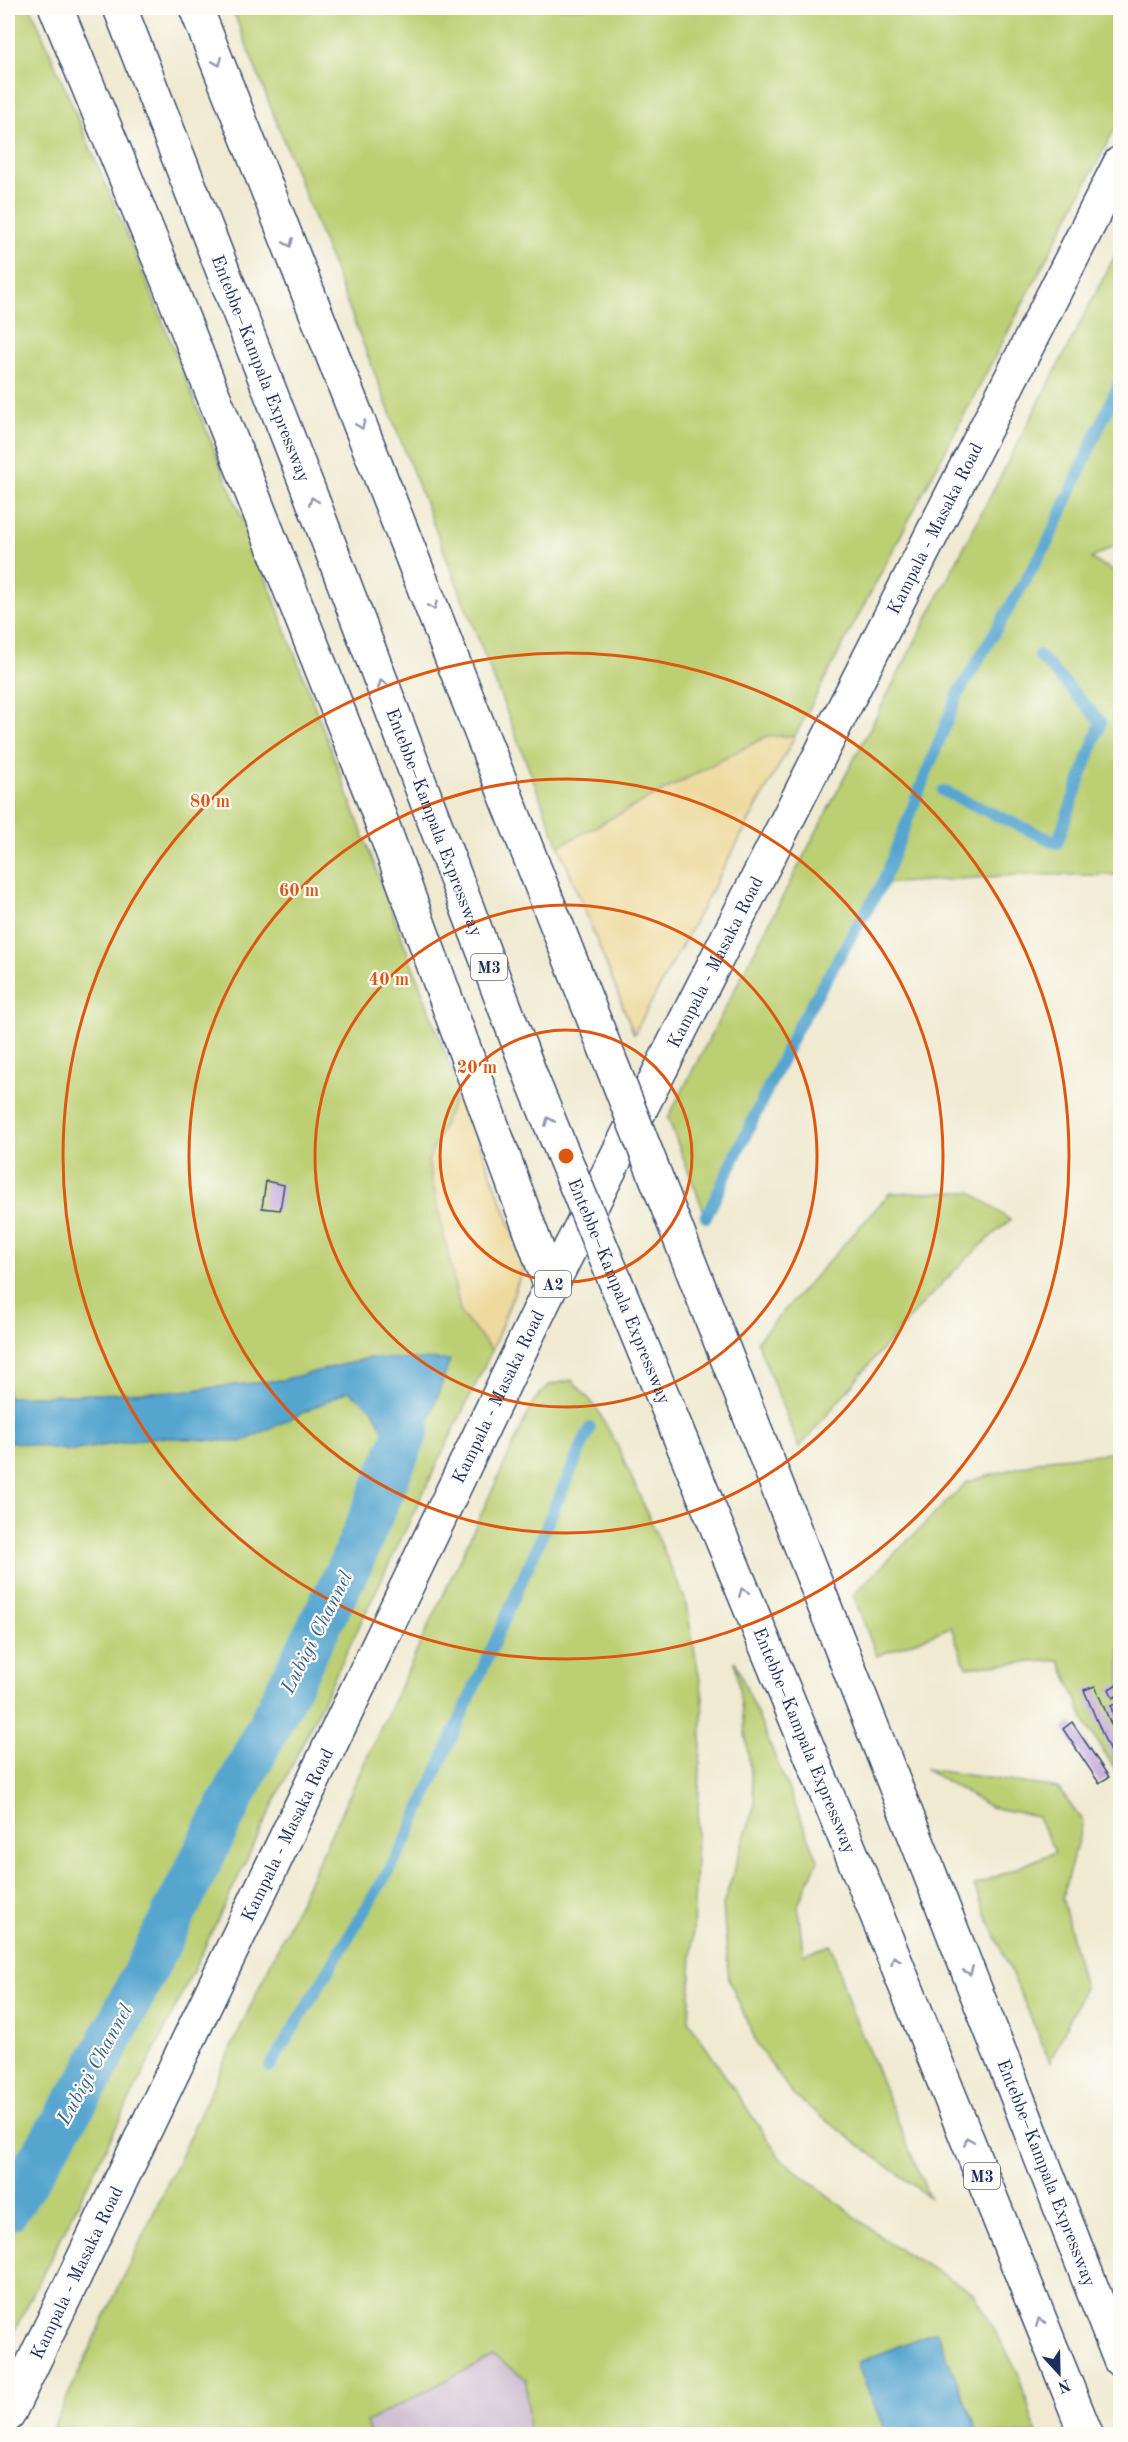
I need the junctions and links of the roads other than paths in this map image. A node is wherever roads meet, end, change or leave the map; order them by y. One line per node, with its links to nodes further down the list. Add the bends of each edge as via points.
1 (56, 8): 5 (main road, via 372,795)
2 (120, 8): 8 (main road, Entebbe–Kampala Expressway / M3, one-way to 2, bridge, via 532,1079)
3 (196, 8): 6 (main road, Entebbe–Kampala Expressway, one-way to 6, bridge)
4 (1120, 163): 5 (main road, Kampala - Masaka Road / A2)
5 (551, 1287): 7 (main road, Kampala - Masaka Road / A2)
6 (1120, 2360)
7 (8, 2415)
8 (1086, 2434)

